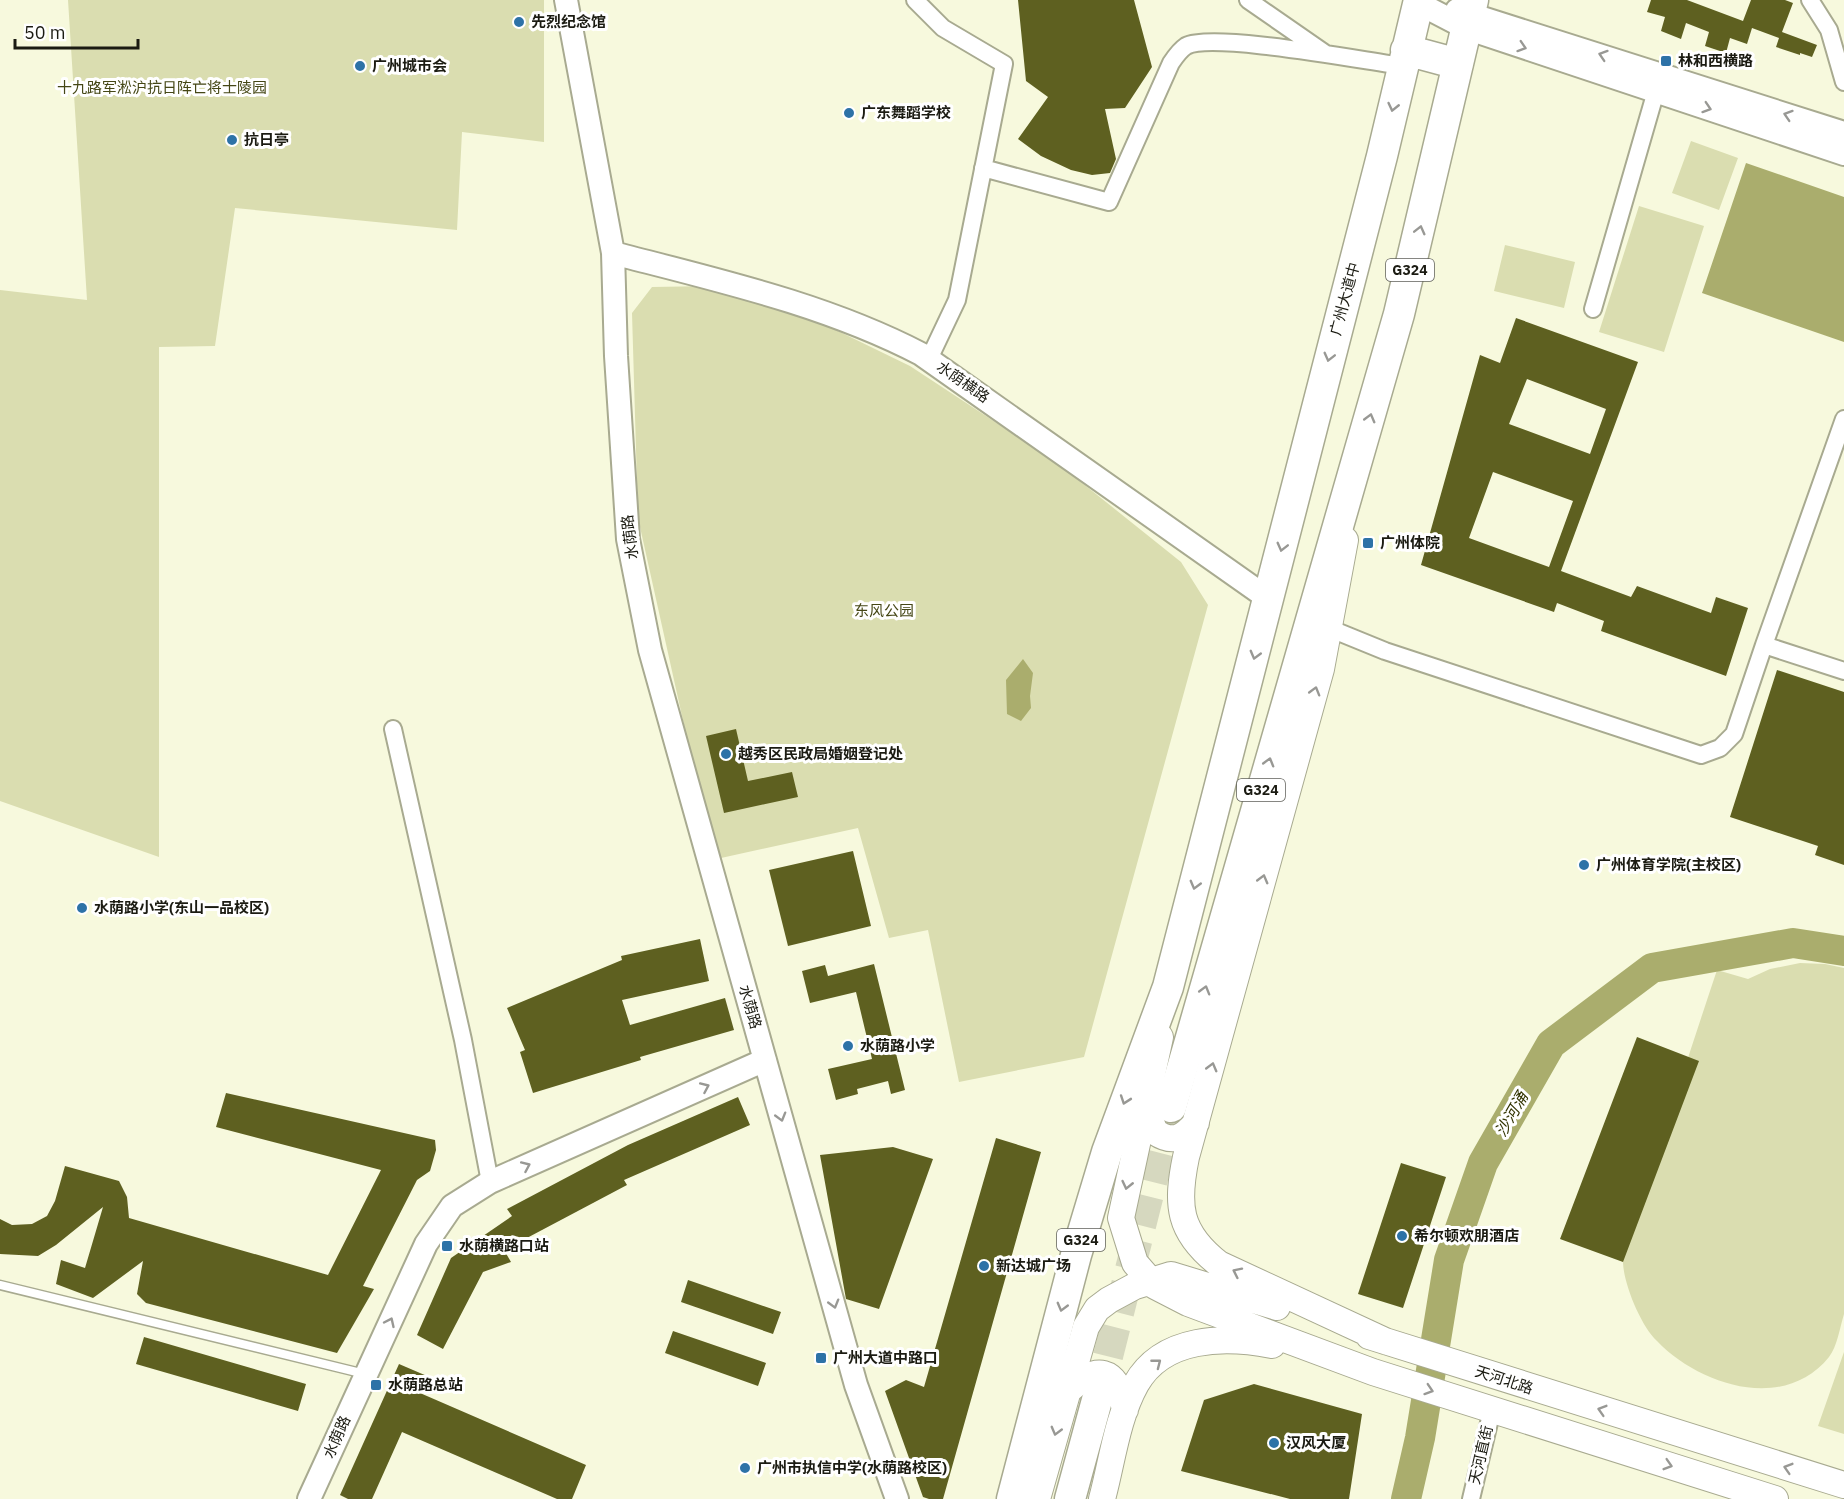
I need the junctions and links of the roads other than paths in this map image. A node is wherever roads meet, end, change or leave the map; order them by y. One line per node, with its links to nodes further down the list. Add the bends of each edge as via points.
1 (566, 0): 15 (street, 水荫路)
2 (915, 0): 14 (street, via 943,28 1004,64)
3 (1248, 0): 7 (street)
4 (1810, 0): 10 (street, via 1829,30)
5 (1418, 2): 6 (street); 8 (highway, 广州大道中 / G324)
6 (1470, 13): 9 (highway, G324); 11 (street, one-way to 11); 12 (street, one-way to 6)
7 (1330, 57): 8 (street); 14 (street, via 1268,46 1203,42 1187,46 1166,72 1109,202)
8 (1404, 58): 9 (highway); 20 (highway, 广州大道中 / G324, one-way to 20)
9 (1458, 64): 19 (highway, G324, one-way to 9, via 1402,303)
10 (1844, 82)
11 (1656, 91): 13 (street, one-way to 13); 16 (street)
12 (1844, 133)
13 (1844, 154)
14 (983, 168): 17 (street, via 957,300)
15 (613, 253): 17 (street, 水荫横路, via 818,312 892,339); 26 (street, 水荫路, via 628,539 667,714)
16 (1593, 309)
17 (929, 359): 20 (street, 水荫横路)
18 (1844, 419): 22 (street)
19 (1354, 475): 21 (main road); 27 (highway, G324, one-way to 19)
20 (1269, 599): 25 (highway, G324, one-way to 25)
21 (1331, 629): 22 (street, via 1385,651 1701,755 1720,748 1734,734); 28 (main road, one-way to 21)
22 (1764, 645): 23 (street)
23 (1844, 671)
24 (393, 729): 29 (street, via 463,1040)
25 (1167, 987): 27 (main road); 42 (highway, G324, one-way to 42, via 1101,1172)
26 (765, 1060): 29 (street, 水荫路, one-way to 26); 41 (street, 水荫路, one-way to 41, via 856,1385)
27 (1158, 1107): 28 (main road, via 1155,1132 1171,1140 1180,1139); 30 (main road, one-way to 30, via 1121,1218 1135,1263)
28 (1196, 1123): 32 (main road, one-way to 28, via 1219,1264 1200,1249 1180,1204 1186,1157)
29 (490, 1182): 34 (street, 水荫路, one-way to 29, via 441,1219 452,1206)
30 (1157, 1281): 32 (main road, 天河北路, via 1181,1276); 33 (main road, via 1188,1303); 35 (main road, via 1119,1293 1097,1309 1086,1328)
31 (0, 1285): 34 (lane)
32 (1385, 1341): 39 (main road, 天河北路, one-way to 32)
33 (1373, 1372): 37 (main road, one-way to 33, via 1136,1384 1154,1364 1203,1340 1257,1342); 38 (main road, one-way to 38)
34 (365, 1375): 40 (street, 水荫路)
35 (1066, 1394): 37 (main road, via 1081,1378 1100,1373 1118,1383); 43 (main road, one-way to 43)
36 (1096, 1400): 44 (highway)
37 (1125, 1410): 45 (main road)
38 (1492, 1410): 46 (street, 天河直街); 47 (main road, one-way to 47)
39 (1844, 1485)
40 (309, 1499)
41 (897, 1499)
42 (1012, 1499)
43 (1037, 1499)
44 (1070, 1499)
45 (1102, 1499)
46 (1471, 1499)
47 (1775, 1499)

